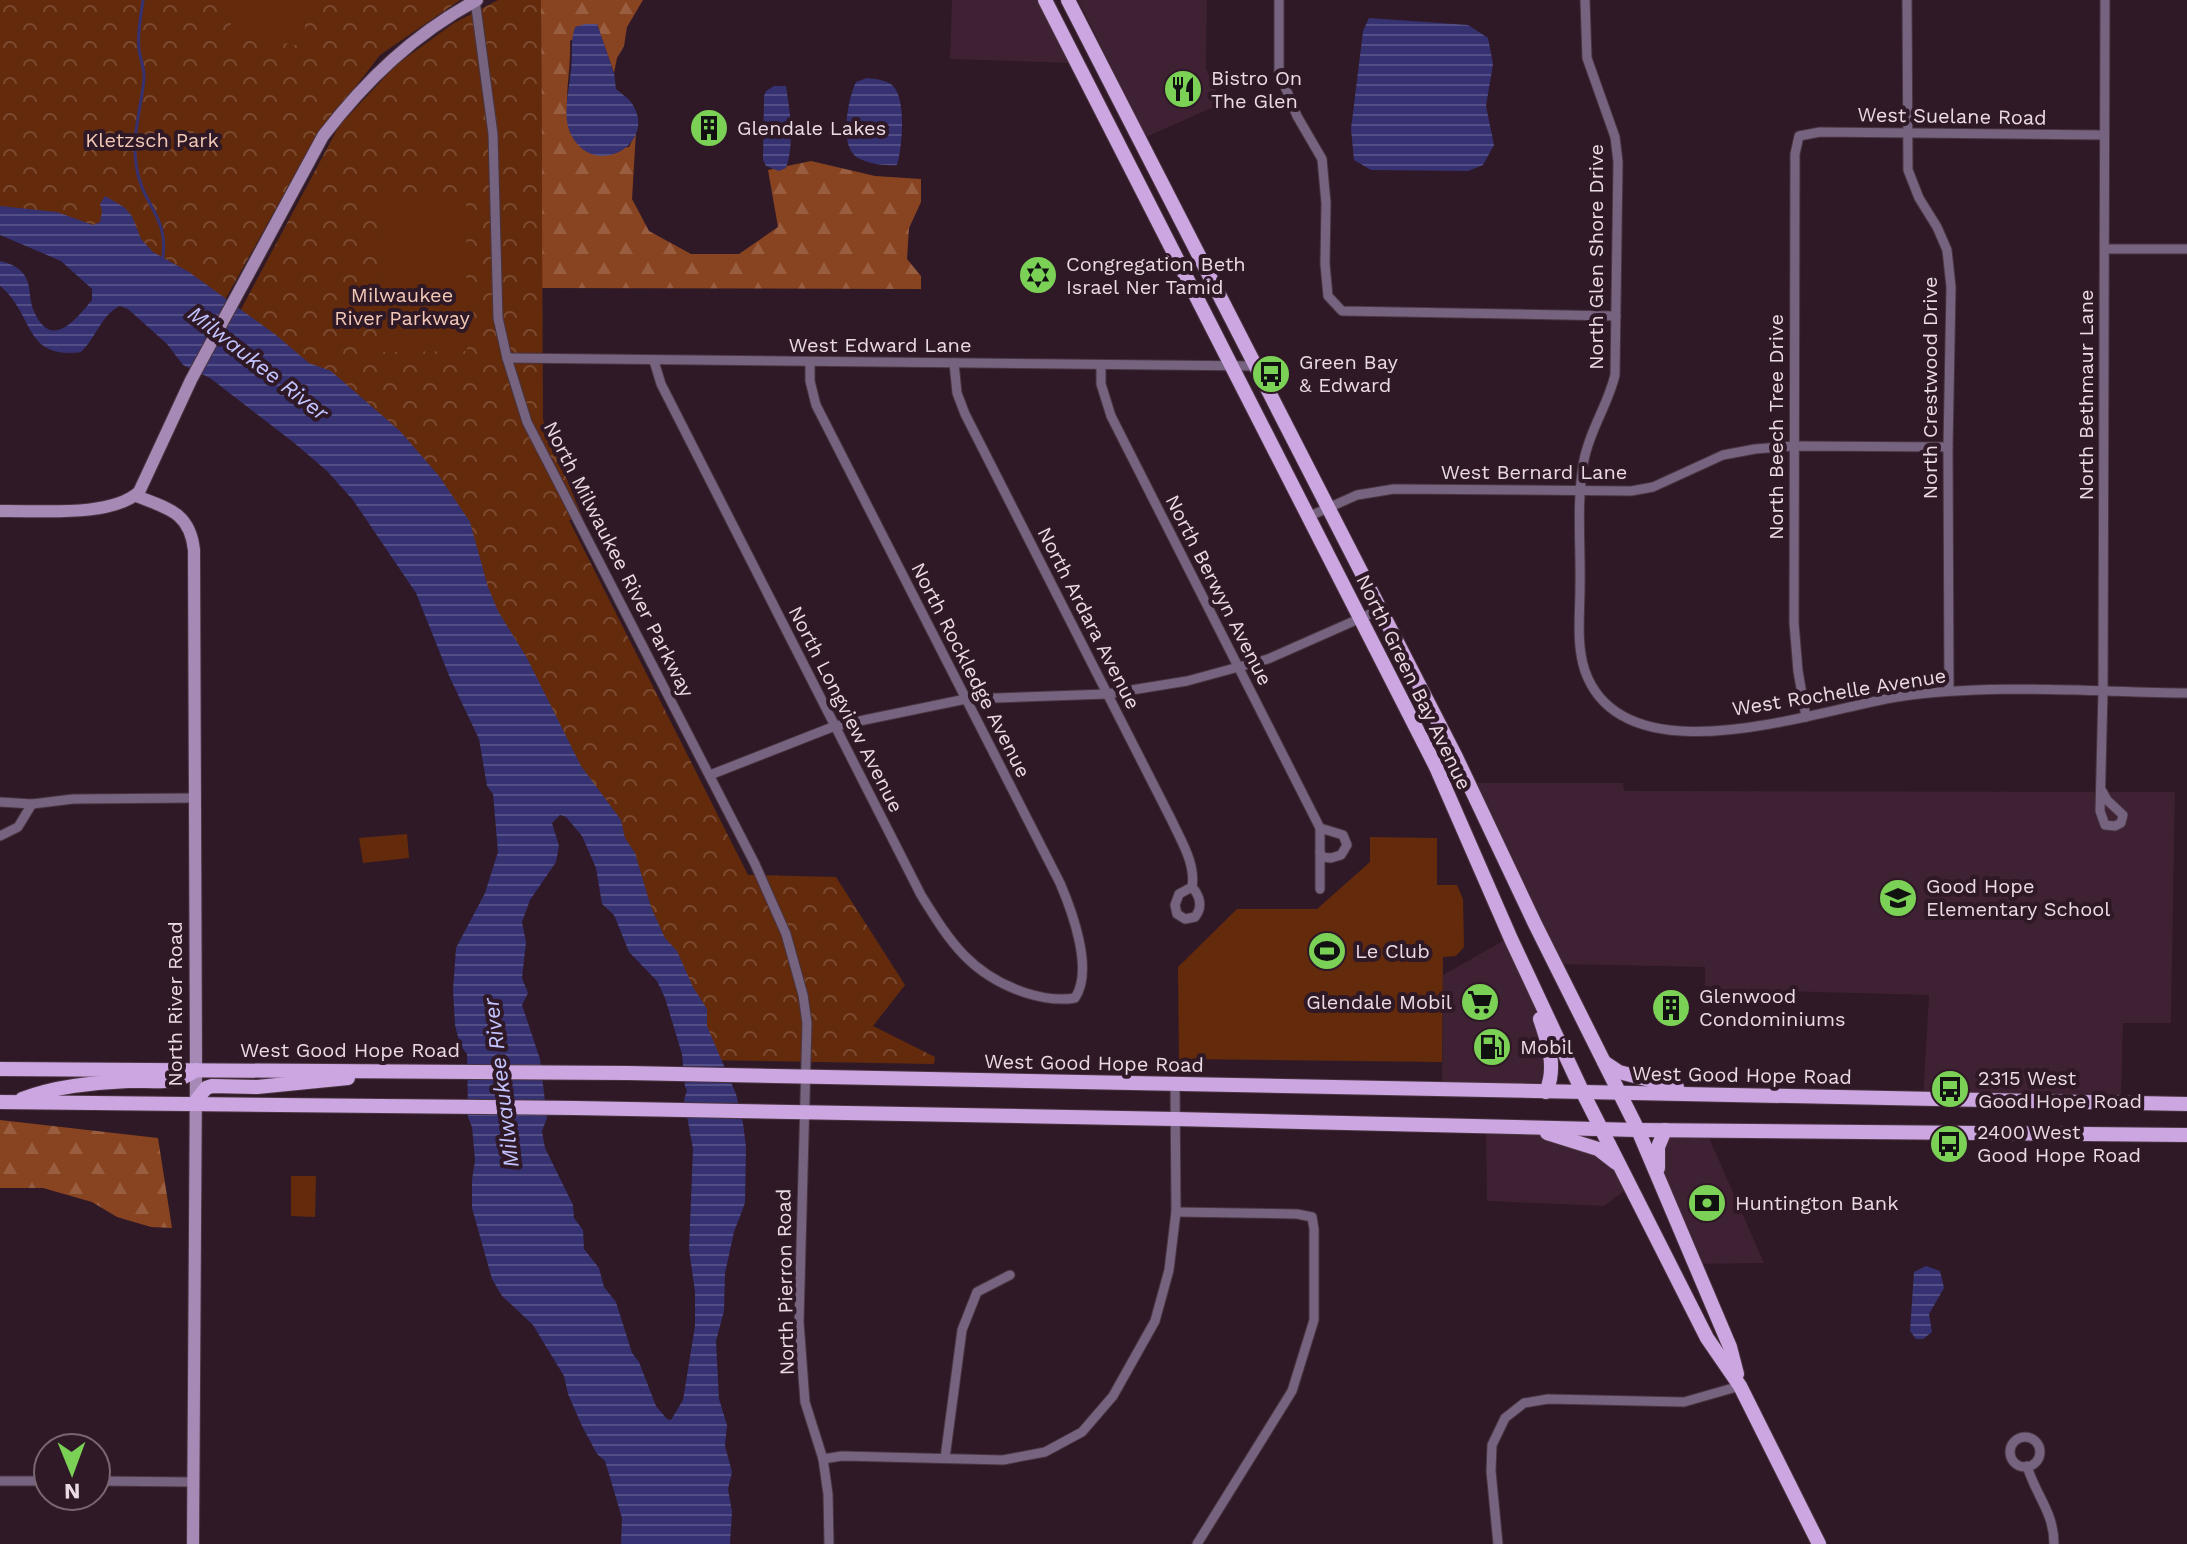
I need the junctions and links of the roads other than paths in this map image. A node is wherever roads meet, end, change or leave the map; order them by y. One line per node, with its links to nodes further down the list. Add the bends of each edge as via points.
1 (475, 0): 14 (street, North Milwaukee River Parkway, via 493,134 496,292); 24 (street, via 398,54 348,104 305,167 191,380)
2 (1045, 0): 19 (main road, North Green Bay Avenue)
3 (1068, 0): 20 (main road, North Green Bay Avenue)
4 (1279, 0): 13 (street, via 1279,72 1322,159 1328,296 1342,311)
5 (1585, 0): 13 (street, North Glen Shore Drive, via 1587,58 1617,147)
6 (1907, 0): 8 (street, North Crestwood Drive)
7 (2105, 0): 9 (street, North Bethmaur Lane)
8 (1907, 133): 9 (street, West Suelane Road); 10 (street, West Suelane Road); 22 (street, North Crestwood Drive, via 1908,170 1947,250)
9 (2104, 135): 11 (street, North Bethmaur Lane)
10 (1799, 136): 21 (street, North Beech Tree Drive)
11 (2105, 249): 12 (street); 32 (street, North Bethmaur Lane)
12 (2187, 249)
13 (1616, 316): 23 (street, North Glen Shore Drive, via 1615,375 1587,444)
14 (507, 358): 15 (street, West Edward Lane); 39 (street, North Milwaukee River Parkway, via 527,422)
15 (654, 361): 16 (street, West Edward Lane); 38 (street, North Longview Avenue)
16 (810, 362): 17 (street, West Edward Lane); 35 (street, North Rockledge Avenue, via 816,405)
17 (954, 363): 18 (street, West Edward Lane); 34 (street, North Ardara Avenue, via 965,414)
18 (1101, 365): 19 (street, West Edward Lane); 30 (street, North Berwyn Avenue, via 1111,416)
19 (1231, 366): 20 (street, West Edward Lane); 27 (main road, North Green Bay Avenue)
20 (1254, 366): 25 (main road, North Green Bay Avenue)
21 (1794, 446): 22 (street, West Bernard Lane); 23 (street, West Bernard Lane, via 1723,455 1653,487); 37 (street, North Beech Tree Drive, via 1794,623)
22 (1948, 447): 31 (street, North Crestwood Drive)
23 (1581, 491): 25 (street, West Bernard Lane, via 1394,489 1357,495); 36 (street, North Glen Shore Drive, via 1580,639 1586,672)
24 (136, 496): 26 (street, via 85,510); 41 (street, North River Road, via 178,515 193,540)
25 (1327, 508): 27 (street, West Bernard Lane); 28 (main road, North Green Bay Avenue)
26 (0, 511)
27 (1310, 516): 29 (main road, North Green Bay Avenue)
28 (1379, 610): 29 (street); 51 (main road, North Green Bay Avenue)
29 (1361, 619): 30 (street); 49 (main road, North Green Bay Avenue, via 1436,767)
30 (1239, 668): 34 (street); 44 (street, North Berwyn Avenue)
31 (1949, 690): 32 (street, West Rochelle Avenue); 37 (street, West Rochelle Avenue)
32 (2103, 691): 33 (street, West Rochelle Avenue); 40 (street, North Bethmaur Lane)
33 (2187, 693)
34 (1107, 694): 35 (street); 47 (street, North Ardara Avenue, via 1182,843)
35 (966, 699): 38 (street); 50 (street, North Rockledge Avenue, via 1068,901 1080,954 1081,982)
36 (1601, 700): 37 (street, West Rochelle Avenue, via 1625,719 1661,729 1727,729)
37 (1806, 717)
38 (835, 726): 39 (street); 50 (street, North Longview Avenue, via 921,895 966,959 1016,990 1043,998)
39 (710, 775): 55 (street, North Milwaukee River Parkway, via 795,962 807,1023)
40 (2102, 791)
41 (194, 798): 43 (street); 53 (street, North River Road)
42 (0, 802): 43 (street)
43 (32, 804): 45 (street, via 18,827)
44 (1320, 828): 46 (street, North Berwyn Avenue); 46 (street, North Berwyn Avenue, via 1343,835 1347,845 1336,857 1322,857)
45 (0, 836)
46 (1320, 852): 48 (street, North Berwyn Avenue)
47 (1192, 887)
48 (1320, 889)
49 (1523, 965): 57 (main road, via 1551,1060); 58 (main road, North Green Bay Avenue)
50 (1075, 998)
51 (1604, 1062): 59 (main road, North Green Bay Avenue); 60 (main road, via 1619,1072)
52 (0, 1069): 53 (main road, West Good Hope Road)
53 (196, 1070): 54 (main road, West Good Hope Road); 61 (main road, via 180,1080 48,1089); 62 (street, North River Road)
54 (376, 1071): 55 (main road, West Good Hope Road); 62 (main road, via 336,1080 212,1086)
55 (806, 1077): 56 (main road, West Good Hope Road); 64 (street, North Milwaukee River Parkway)
56 (1175, 1084): 57 (main road, West Good Hope Road); 65 (street)
57 (1546, 1092): 58 (main road, West Good Hope Road)
58 (1583, 1093): 59 (main road, West Good Hope Road); 67 (main road, North Green Bay Avenue)
59 (1619, 1093): 60 (main road, West Good Hope Road); 68 (main road, North Green Bay Avenue)
60 (1705, 1094): 63 (main road, West Good Hope Road)
61 (6, 1102): 62 (main road)
62 (195, 1102): 64 (main road); 82 (street, North River Road)
63 (2187, 1104)
64 (803, 1113): 65 (main road); 77 (street, North Pierron Road, via 799,1322 805,1402)
65 (1175, 1119): 66 (main road); 73 (street)
66 (1530, 1128): 67 (main road); 71 (main road, via 1598,1149)
67 (1602, 1129): 68 (main road); 71 (main road, North Green Bay Avenue)
68 (1638, 1130): 69 (main road); 72 (main road, North Green Bay Avenue)
69 (1665, 1130): 70 (main road); 72 (main road, via 1658,1147)
70 (2187, 1135)
71 (1622, 1168): 75 (main road, North Green Bay Avenue, via 1707,1338)
72 (1659, 1180): 75 (main road, North Green Bay Avenue, via 1730,1347)
73 (1176, 1212): 76 (street, via 1169,1270 1155,1321 1113,1396 1082,1432 1045,1452 1003,1460); 83 (street, via 1312,1217 1314,1229 1314,1320 1292,1391)
74 (1010, 1275): 76 (street, via 977,1292 962,1330)
75 (1740, 1386): 86 (street, via 1684,1402 1524,1403 1505,1418 1492,1445); 87 (main road, North Green Bay Avenue)
76 (945, 1458): 77 (street)
77 (823, 1459): 85 (street, North Pierron Road)
78 (2027, 1466): 88 (street, via 2051,1517)
79 (0, 1481): 80 (street)
80 (32, 1481)
81 (112, 1481): 82 (street)
82 (193, 1482): 84 (street, North River Road)
83 (1202, 1542)
84 (193, 1544)
85 (829, 1544)
86 (1498, 1544)
87 (1819, 1544)
88 (2054, 1544)

